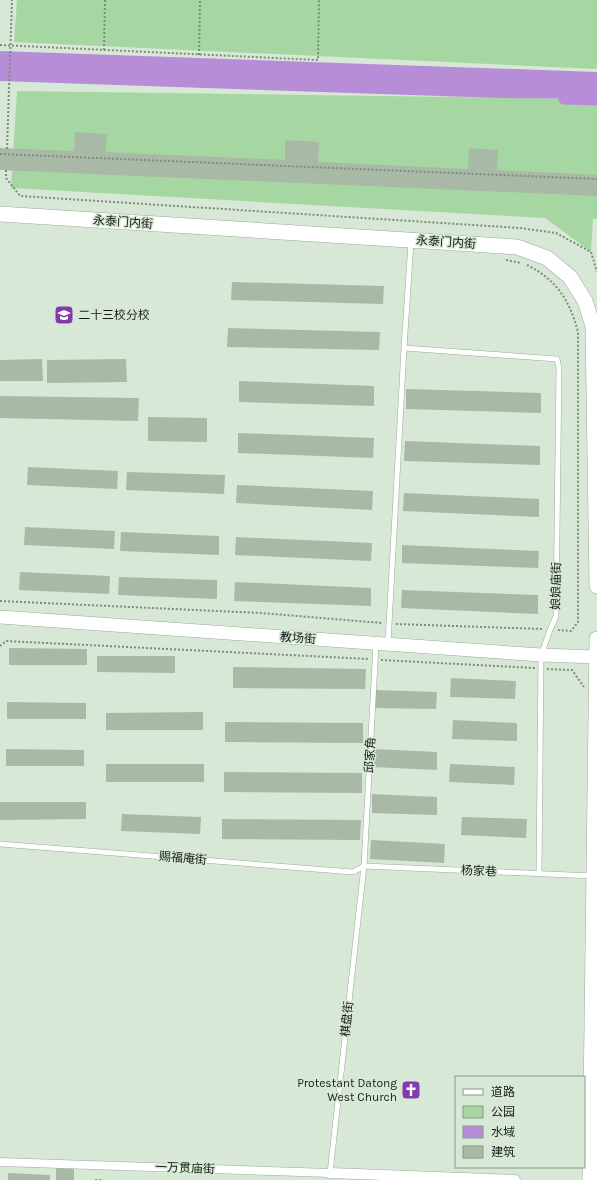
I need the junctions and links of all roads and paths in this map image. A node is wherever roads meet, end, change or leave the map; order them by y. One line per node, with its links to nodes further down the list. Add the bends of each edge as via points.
1 (12, 0): 6 (path)
2 (105, 0): 7 (path)
3 (200, 0): 8 (path)
4 (319, 0): 8 (path, via 318,60)
5 (0, 46): 6 (path)
6 (11, 46): 7 (path); 9 (path)
7 (104, 50): 8 (path)
8 (199, 55)
9 (7, 149)
10 (0, 154): 12 (path)
11 (6, 170): 15 (path, via 6,178 20,196 520,228 556,233 590,252)
12 (597, 180)
13 (0, 214): 14 (main road, 永泰门内街)
14 (411, 240): 16 (lane, 邱家角); 17 (main road, 永泰门内街, via 517,246 547,258 570,277 585,300 593,326)
15 (597, 272)
16 (404, 348): 21 (lane, 邱家角); 22 (lane, 娘娘庙街, via 557,359 559,368 556,616)
17 (597, 586)
18 (0, 601): 21 (path, via 261,613)
19 (0, 617): 24 (street, 教场街)
20 (578, 622): 22 (path, via 571,631)
21 (389, 624): 22 (path); 24 (lane, 邱家角)
22 (550, 630): 26 (lane, 娘娘庙街)
23 (597, 639): 27 (main road)
24 (382, 644): 26 (street, 教场街); 28 (lane, 邱家角)
25 (0, 646): 28 (path, via 6,641)
26 (541, 655): 27 (street, 教场街); 29 (lane, 娘娘庙街)
27 (597, 657): 34 (main road)
28 (375, 660): 29 (path); 32 (lane, 邱家角)
29 (541, 668): 30 (path); 33 (lane, 娘娘庙街)
30 (572, 670)
31 (0, 844): 32 (lane, 赐福庵街, via 354,872)
32 (364, 866): 33 (lane, 杨家巷); 36 (lane, 棋盘街)
33 (539, 873): 34 (lane, 杨家巷)
34 (594, 876): 41 (main road)
35 (0, 1162): 36 (street, 一万贯庙街)
36 (330, 1173): 37 (street, 一万贯庙街)
37 (491, 1179): 40 (street, 一万贯庙街)
38 (95, 1180): 39 (path)
39 (103, 1180)
40 (515, 1180)
41 (590, 1180)

